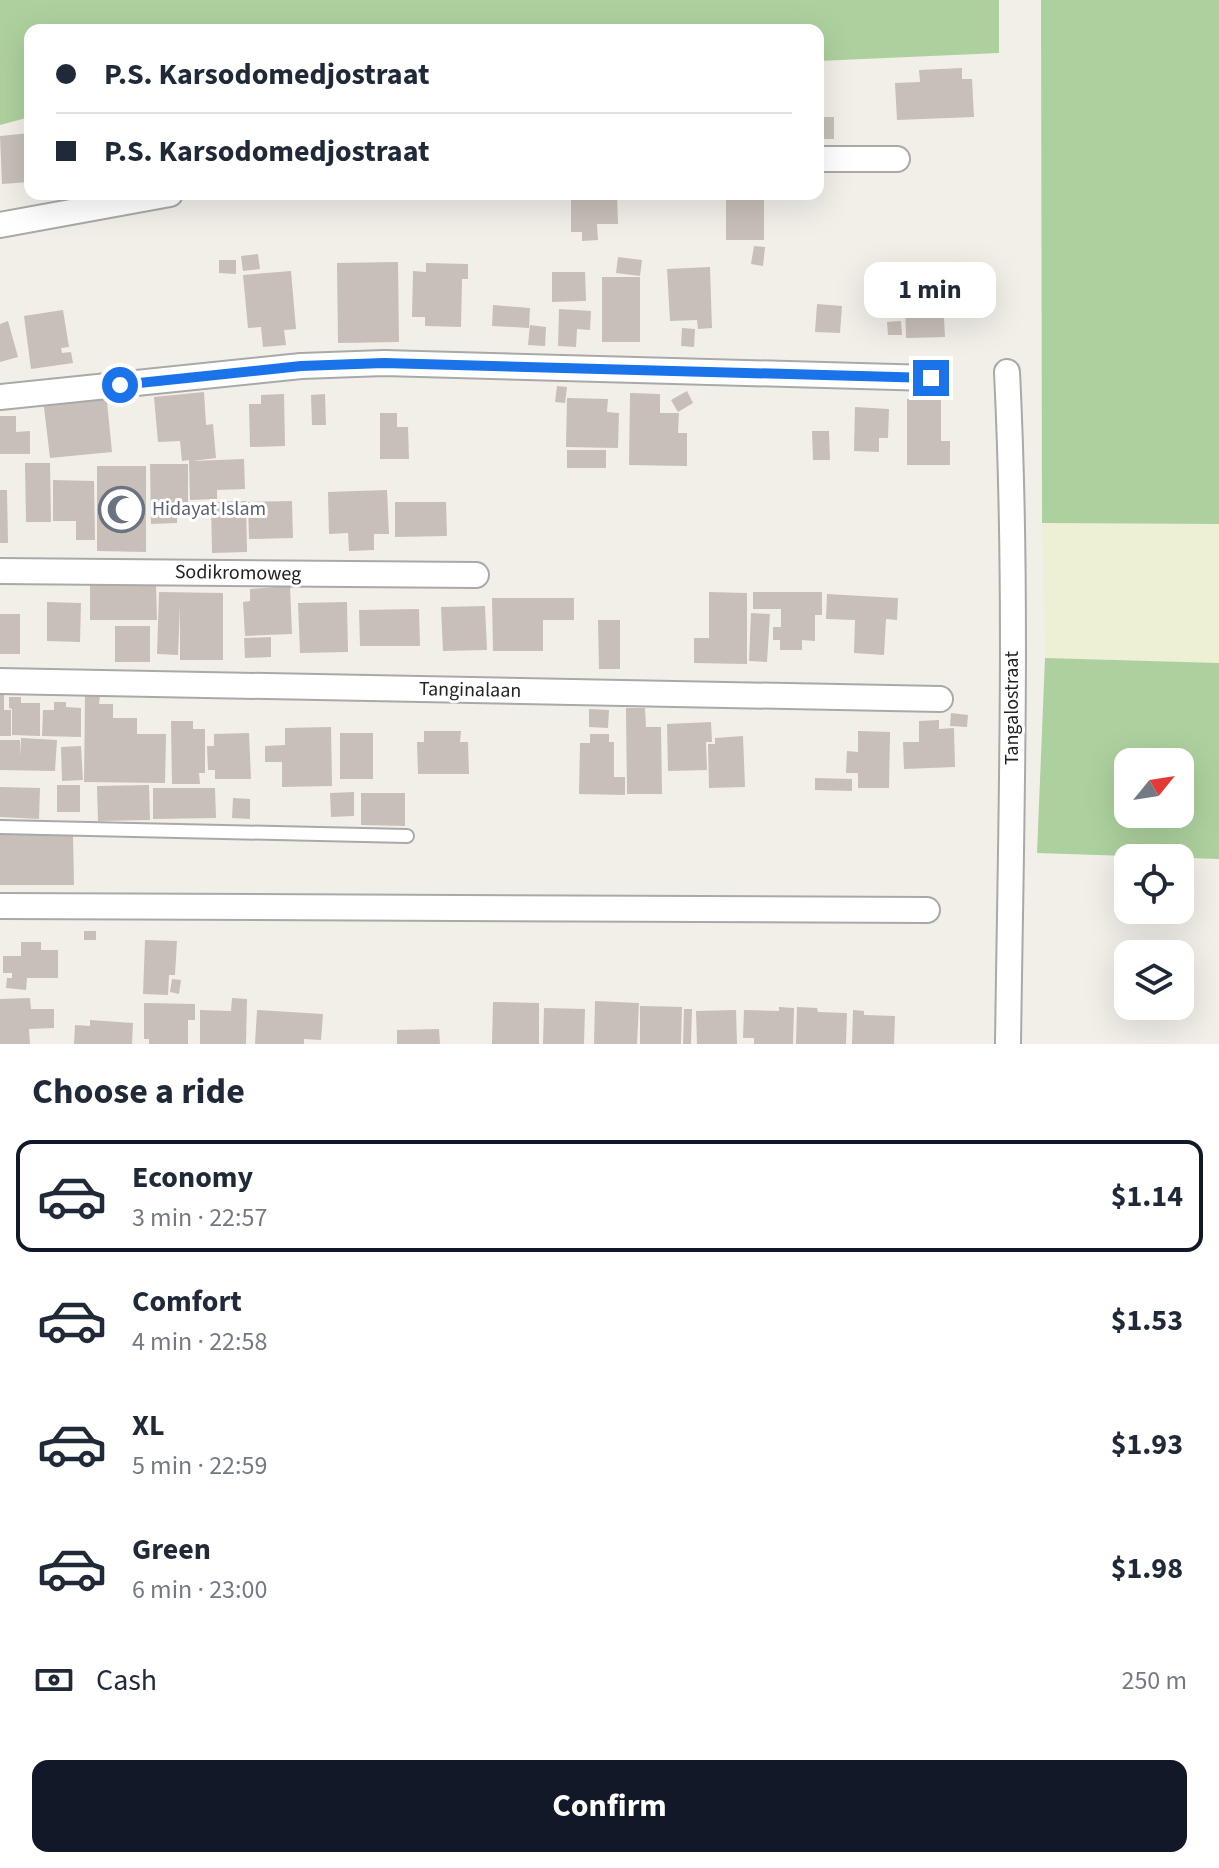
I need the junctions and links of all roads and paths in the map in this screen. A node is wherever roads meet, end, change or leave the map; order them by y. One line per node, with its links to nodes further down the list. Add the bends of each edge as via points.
1 (824, 159): 2 (street)
2 (897, 159)
3 (137, 200): 4 (street)
4 (0, 225)
5 (1007, 372): 16 (street, Tangalostraat, via 1014,671)
6 (931, 378): 7 (street, via 384,363 301,366)
7 (0, 397)
8 (0, 571): 9 (street, Sodikromoweg)
9 (476, 575)
10 (0, 681): 11 (street, Tanginalaan)
11 (940, 699)
12 (0, 827): 13 (lane)
13 (407, 836)
14 (0, 906): 15 (street)
15 (927, 910)
16 (1008, 1044)

